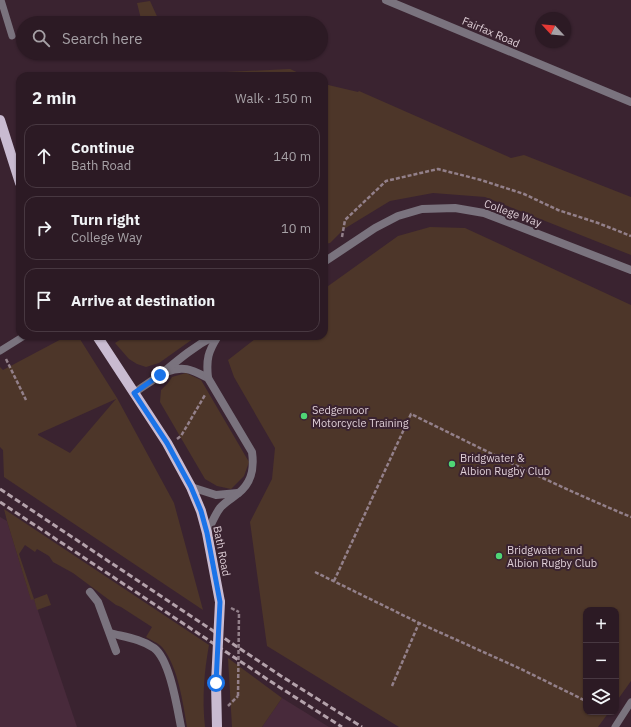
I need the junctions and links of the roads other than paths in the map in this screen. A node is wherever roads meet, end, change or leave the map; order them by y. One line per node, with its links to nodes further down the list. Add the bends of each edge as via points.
1 (1, 0): 3 (lane)
2 (386, 0): 4 (street, Fairfax Road)
3 (12, 36)
4 (631, 102)
5 (0, 120): 6 (main road)
6 (16, 170)
7 (328, 259): 8 (street, College Way, via 398,216 422,209 455,208 484,213)
8 (631, 270)
9 (17, 340): 13 (lane)
10 (100, 340): 16 (main road, Bath Road)
11 (206, 340): 14 (street)
12 (216, 340): 15 (street, via 208,355)
13 (1, 350)
14 (160, 375): 15 (street, via 176,368 185,368); 16 (street)
15 (210, 381): 18 (street, via 252,452 254,465 250,479)
16 (134, 393): 17 (main road, Bath Road, via 167,443)
17 (191, 487): 18 (street, via 216,495); 19 (main road, Bath Road)
18 (238, 493): 19 (street, via 220,508)
19 (207, 533): 25 (main road, Bath Road, bridge, via 220,602 216,683)
20 (90, 592): 21 (street, via 98,602)
21 (110, 633): 22 (street); 24 (street, via 137,640 160,654 173,689)
22 (116, 652)
23 (631, 702): 26 (lane)
24 (181, 727)
25 (217, 727)
26 (615, 727)

